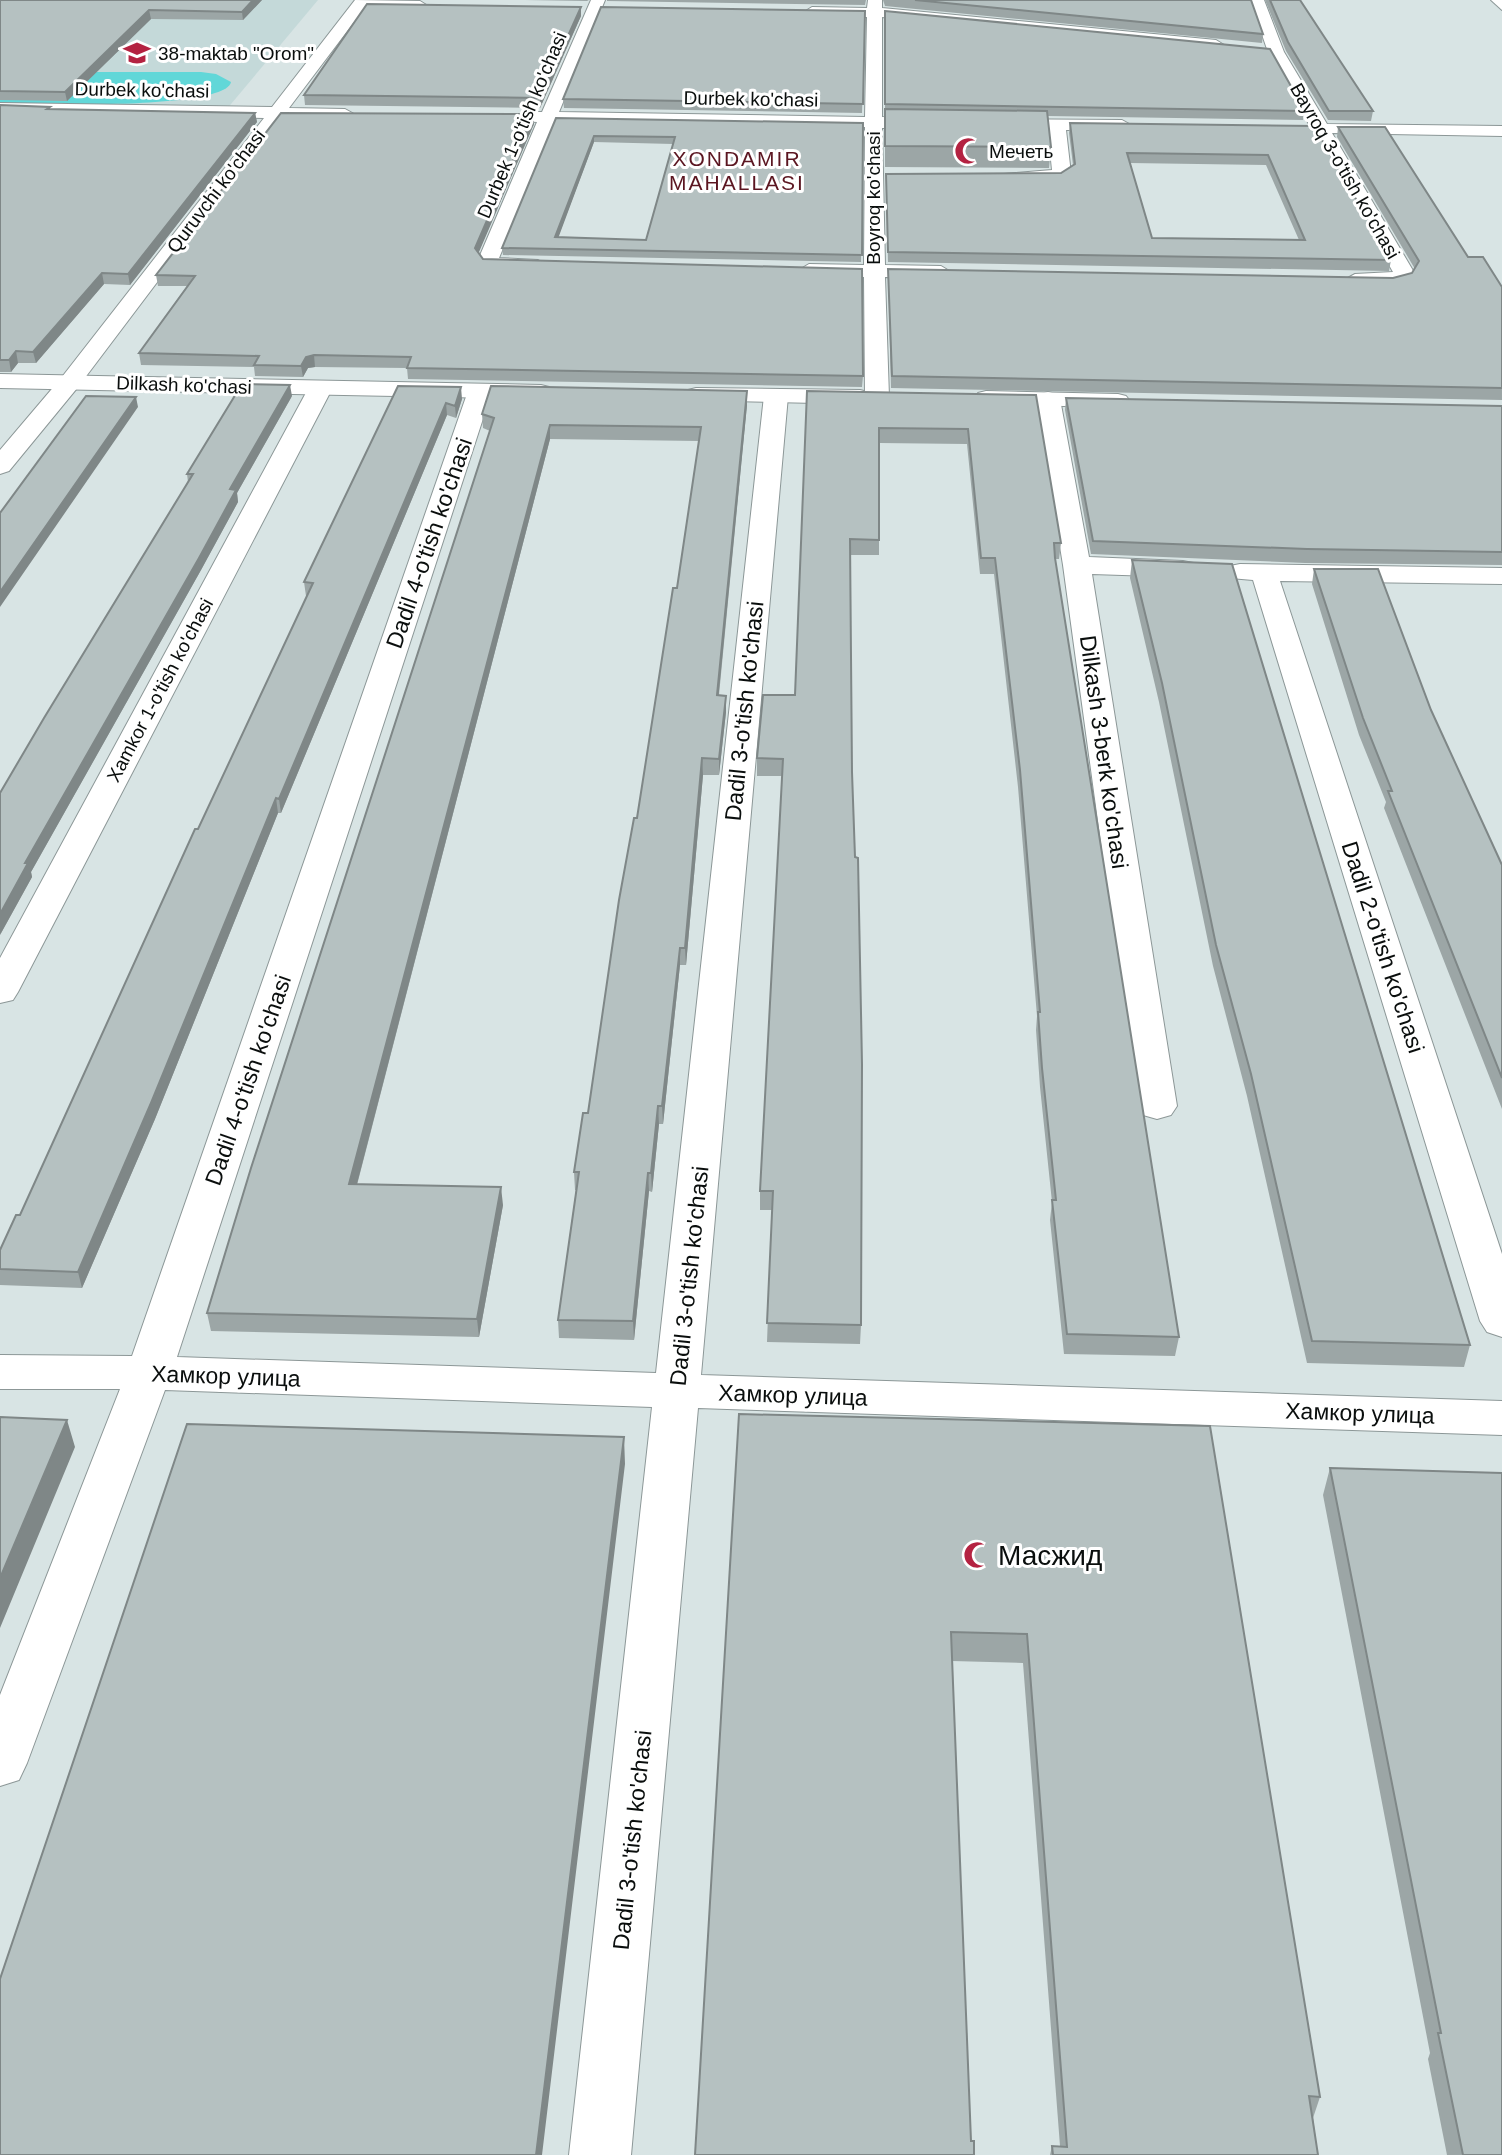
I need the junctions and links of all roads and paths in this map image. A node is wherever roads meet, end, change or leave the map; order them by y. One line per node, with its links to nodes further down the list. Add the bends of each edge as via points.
1 (1256, 0): 21 (street, Bayroq 3-o'tish ko'chasi, via 1269,51)
2 (1498, 0): 4 (street)
3 (361, 3): 7 (street); 11 (street, Quruvchi ko'chasi)
4 (1502, 5)
5 (595, 6): 14 (street, Durbek 1-o'tish ko'chasi)
6 (875, 6): 8 (street); 9 (street, via 910,13 1106,27); 15 (street, Boyroq ko'chasi)
7 (442, 7)
8 (794, 11)
9 (1237, 47)
10 (2, 110): 11 (street, Durbek ko'chasi)
11 (275, 113): 12 (street, Durbek ko'chasi); 30 (street, Quruvchi ko'chasi)
12 (358, 114)
13 (509, 117): 14 (street, Durbek ko'chasi)
14 (550, 117): 15 (street, Durbek ko'chasi); 24 (street, Durbek 1-o'tish ko'chasi, via 488,260 493,264)
15 (872, 122): 16 (street, Durbek ko'chasi); 26 (street, Boyroq ko'chasi, via 879,176)
16 (951, 123)
17 (977, 123): 18 (street)
18 (1056, 124): 19 (street); 23 (street, via 1062,174)
19 (1140, 125)
20 (1293, 127): 21 (street)
21 (1321, 127): 22 (street); 28 (street, Bayroq 3-o'tish ko'chasi, via 1405,274 1391,281)
22 (1502, 131)
23 (997, 178)
24 (560, 266)
25 (792, 270): 26 (street)
26 (873, 271): 27 (street); 36 (street, Boyroq ko'chasi)
27 (955, 272)
28 (1337, 280)
29 (0, 381): 30 (street, Dilkash ko'chasi)
30 (70, 382): 31 (street, Dilkash ko'chasi); 41 (street, Quruvchi ko'chasi)
31 (320, 389): 32 (street, Dilkash ko'chasi); 45 (street, Xamkor 1-o'tish ko'chasi)
32 (480, 391): 33 (street, Dilkash ko'chasi); 49 (street, Dadil 4-o'tish ko'chasi)
33 (560, 392)
34 (668, 394): 35 (street)
35 (776, 396): 36 (street); 50 (street, Dadil 3-o'tish ko'chasi)
36 (877, 397): 37 (street)
37 (904, 397)
38 (969, 398): 39 (street)
39 (1048, 399): 40 (street); 42 (street, Dilkash 3-berk ko'chasi)
40 (1143, 401)
41 (0, 466)
42 (1077, 565): 43 (street); 46 (street, Dilkash 3-berk ko'chasi)
43 (1264, 573): 44 (street); 47 (street, Dadil 2-o'tish ko'chasi)
44 (1502, 576)
45 (0, 992)
46 (1157, 1106)
47 (1502, 1321)
48 (0, 1372): 49 (street, Хамкор улица)
49 (149, 1373): 50 (street, Хамкор улица); 52 (street, Dadil 4-o'tish ko'chasi)
50 (677, 1391): 51 (street, Хамкор улица); 53 (street, Dadil 3-o'tish ko'chasi)
51 (1502, 1418)
52 (0, 1763)
53 (600, 2155)

